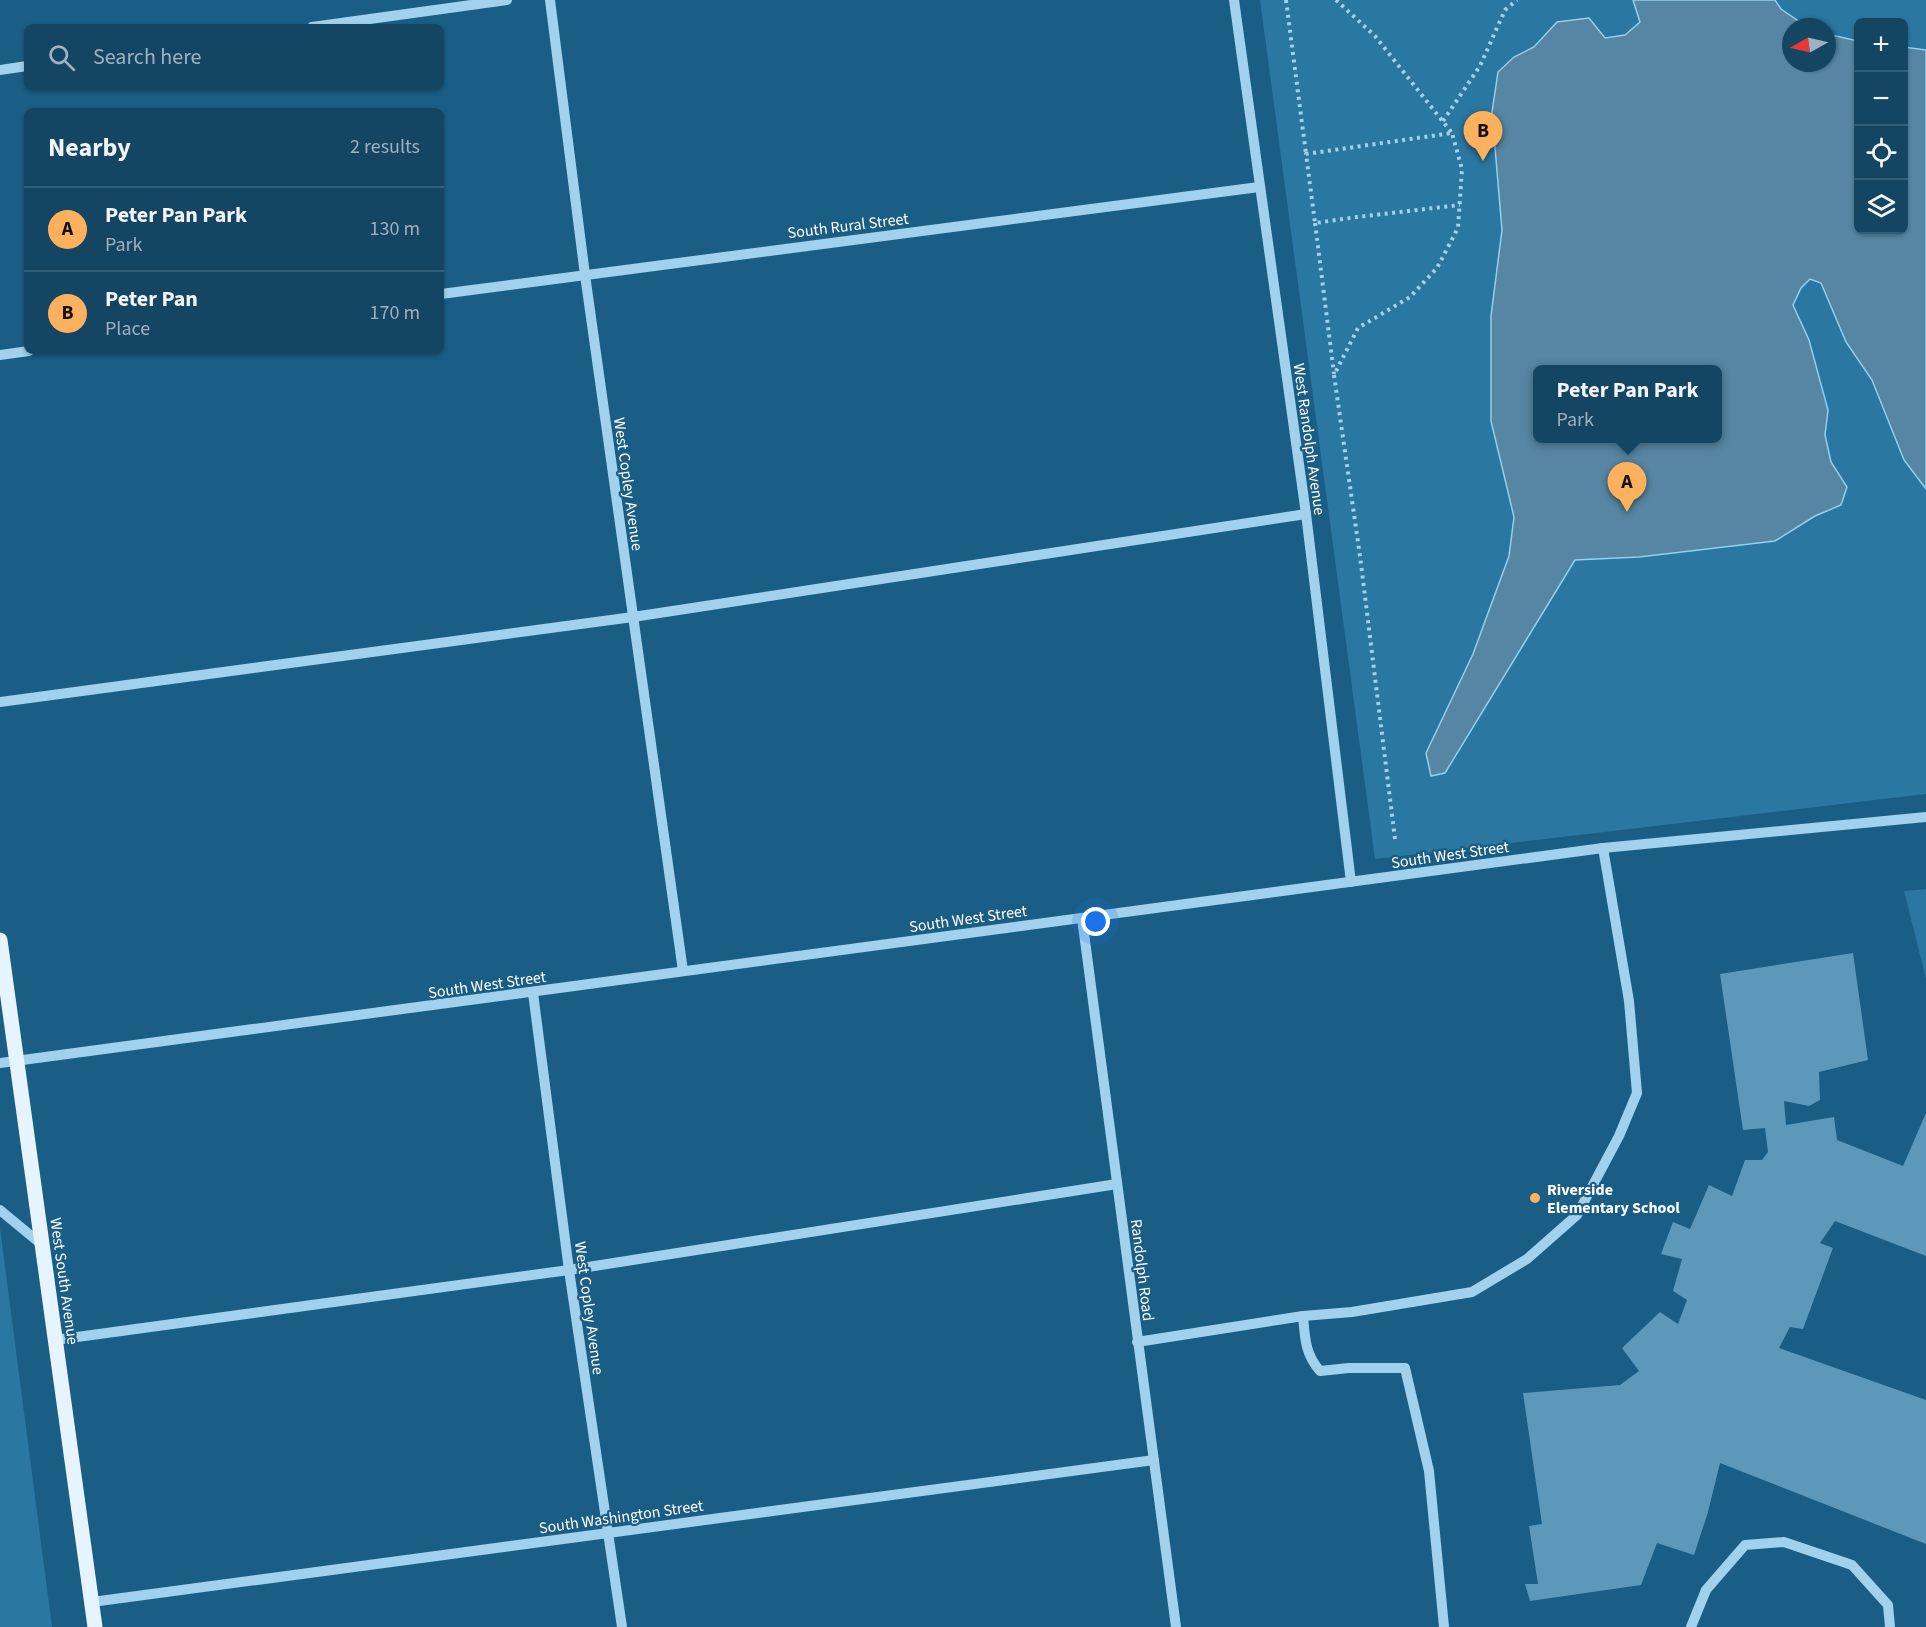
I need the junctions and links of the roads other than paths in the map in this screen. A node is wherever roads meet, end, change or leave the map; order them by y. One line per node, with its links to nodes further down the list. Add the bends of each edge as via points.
1 (507, 0): 4 (street)
2 (550, 0): 8 (street, West Copley Avenue)
3 (1234, 0): 7 (street, West Randolph Avenue)
4 (334, 24)
5 (24, 66): 6 (street)
6 (0, 70)
7 (1259, 187): 8 (street, South Rural Street); 12 (street, West Randolph Avenue)
8 (585, 275): 9 (street, South Rural Street); 13 (street, West Copley Avenue)
9 (444, 294)
10 (24, 352): 11 (street)
11 (0, 355)
12 (1306, 514): 13 (street); 17 (street, West Randolph Avenue)
13 (633, 617): 14 (street); 20 (street, West Copley Avenue)
14 (0, 702)
15 (1926, 817): 16 (street, South West Street)
16 (1603, 848): 17 (street, South West Street); 28 (street, via 1629,1001 1638,1093 1577,1215 1527,1259 1472,1292)
17 (1351, 882): 18 (street, South West Street)
18 (1082, 918): 20 (street, South West Street); 24 (street, Randolph Road)
19 (0, 940): 22 (main road, West South Avenue)
20 (683, 971): 21 (street, South West Street)
21 (533, 993): 22 (street, South West Street); 27 (street, West Copley Avenue)
22 (16, 1061): 23 (street, South West Street); 26 (main road, West South Avenue)
23 (0, 1063)
24 (1117, 1185): 27 (street); 30 (street, Randolph Road)
25 (0, 1209): 26 (street)
26 (42, 1244): 29 (main road, West South Avenue)
27 (569, 1270): 29 (street); 32 (street, West Copley Avenue)
28 (1303, 1316): 30 (street); 37 (street, via 1311,1361 1320,1371 1405,1368 1430,1472)
29 (55, 1340): 33 (main road, West South Avenue)
30 (1137, 1342): 31 (street, Randolph Road)
31 (1154, 1460): 32 (street, South Washington Street); 36 (street, Randolph Road)
32 (608, 1532): 33 (street, South Washington Street); 35 (street, West Copley Avenue)
33 (92, 1602): 34 (main road, West South Avenue)
34 (95, 1627)
35 (622, 1627)
36 (1176, 1627)
37 (1444, 1627)
38 (1691, 1627): 39 (street, via 1706,1590 1745,1545 1784,1542 1852,1565 1888,1605)
39 (1890, 1627)

